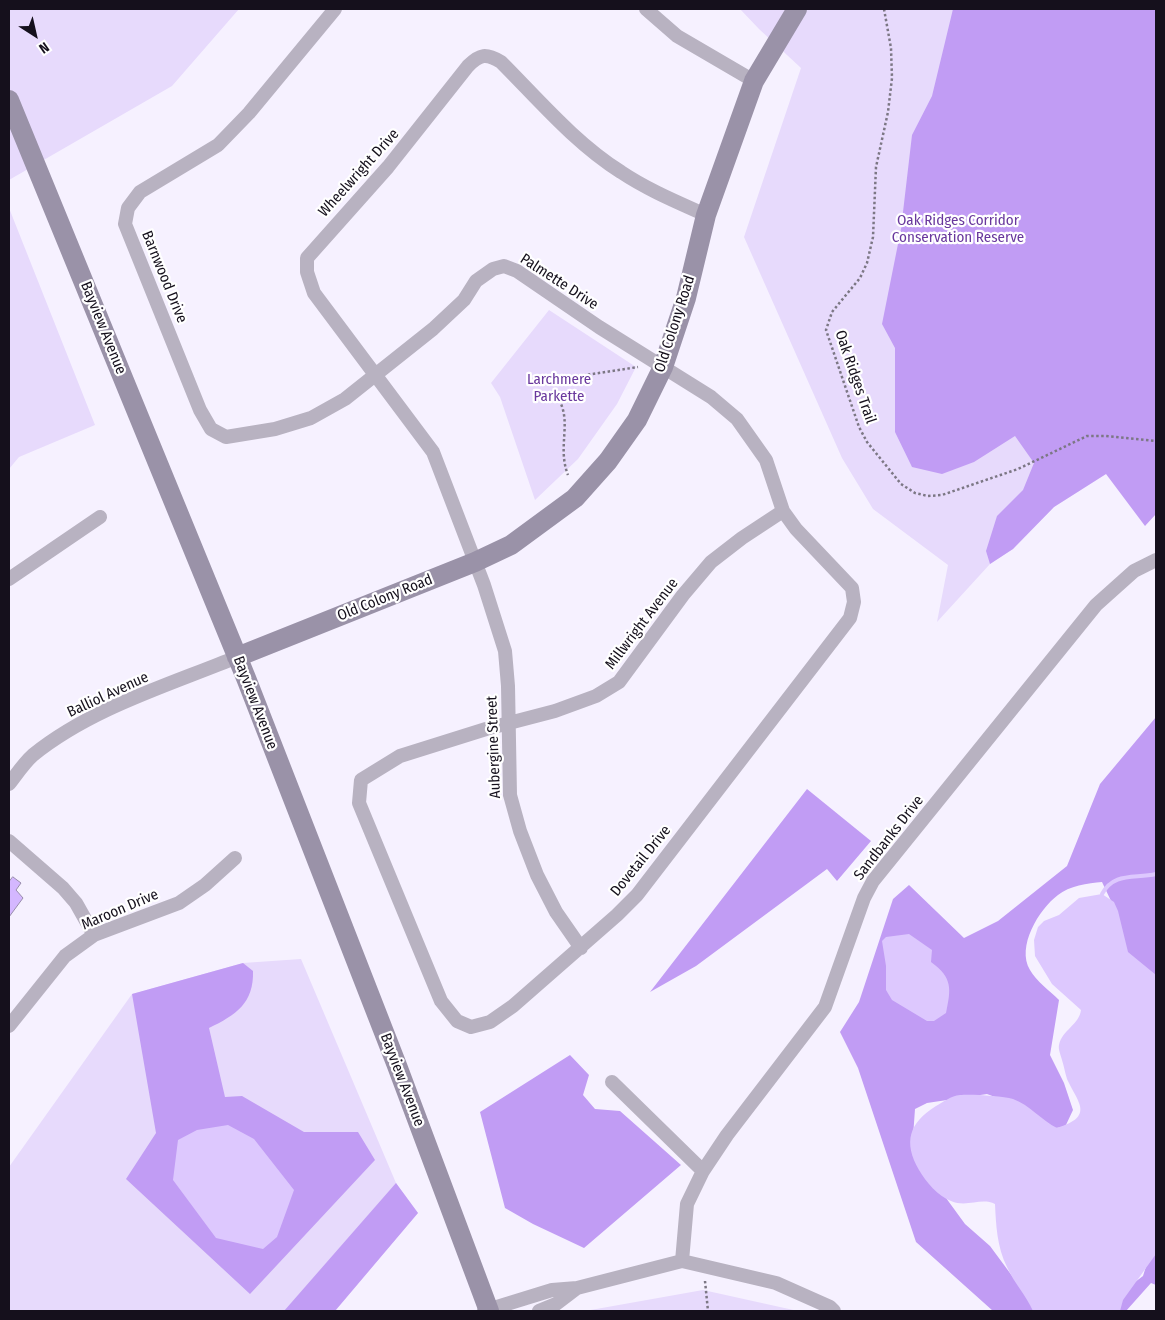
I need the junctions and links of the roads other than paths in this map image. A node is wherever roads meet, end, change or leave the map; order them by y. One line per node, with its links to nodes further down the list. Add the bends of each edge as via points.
1 (335, 9): 8 (street, Barnwood Drive, via 249,113 218,145 140,192 128,208 125,224 200,410 211,429 226,437 275,429 320,413 346,398)
2 (646, 9): 4 (street, via 677,36)
3 (797, 9): 4 (main road, Old Colony Road)
4 (754, 81): 6 (main road, Old Colony Road)
5 (9, 100): 14 (main road, Bayview Avenue)
6 (706, 215): 7 (main road, Old Colony Road, via 686,298); 8 (street, Wheelwright Drive, via 662,196 620,172 574,135 501,62 488,54 478,56 388,167 307,258 307,272 314,293)
7 (663, 367): 8 (street, Palmette Drive, via 517,271 504,266 493,269 476,281 464,300 433,329); 9 (street, Dovetail Drive, via 711,397 738,419 766,460); 12 (main road, Old Colony Road, via 637,420 608,462 574,498 511,545)
8 (376, 374): 12 (street, Wheelwright Drive, via 432,452)
9 (783, 512): 15 (street, Millwright Avenue, via 711,562 619,682 596,696); 20 (street, Dovetail Drive, via 852,588 854,602 850,618 637,895)
10 (100, 517): 13 (street)
11 (1156, 560): 23 (street, Sandbanks Drive, via 1134,571 1096,605 873,881 826,1007)
12 (476, 562): 14 (main road, Old Colony Road); 15 (street, Aubergine Street, via 505,651)
13 (9, 579)
14 (237, 657): 16 (street, Balliol Avenue, via 121,705 65,733 32,756); 26 (main road, Bayview Avenue, via 396,1063)
15 (508, 723): 20 (street, Aubergine Street, via 510,796 520,831 556,912); 20 (street, Dovetail Drive, via 400,756 362,780 358,804 441,1001 457,1021 471,1027 490,1022 514,1006)
16 (9, 784)
17 (9, 841): 19 (street, via 63,888 76,903)
18 (236, 858): 19 (street, Maroon Drive, via 179,903)
19 (94, 936): 21 (street, Maroon Drive, via 65,956)
20 (581, 948)
21 (9, 1024)
22 (612, 1082): 23 (street)
23 (703, 1171): 24 (street, Sandbanks Drive, via 687,1204)
24 (682, 1261): 25 (street); 28 (street, via 776,1283)
25 (577, 1288): 26 (street, via 552,1290); 27 (street, via 556,1304)
26 (487, 1311)
27 (538, 1311)
28 (834, 1311)

